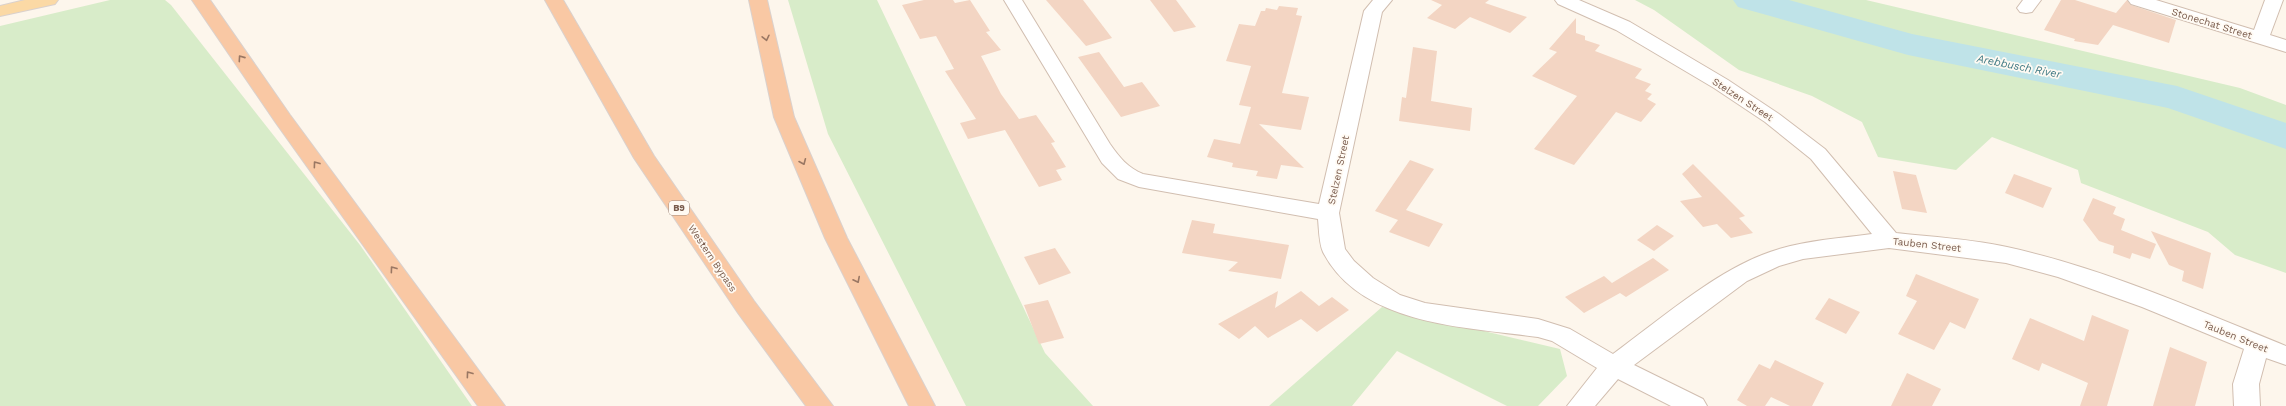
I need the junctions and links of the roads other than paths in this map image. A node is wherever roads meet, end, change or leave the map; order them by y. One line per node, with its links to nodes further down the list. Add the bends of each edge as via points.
1 (49, 0): 10 (main road)
2 (201, 0): 18 (highway, one-way to 2, via 283,119)
3 (554, 0): 19 (highway, Western Bypass / B9, via 645,158 746,307)
4 (758, 0): 20 (highway, one-way to 20, via 784,117 836,238)
5 (1013, 0): 13 (street, via 1101,146 1117,169 1126,176)
6 (1383, 0): 13 (street, Stelzen Street, via 1373,11)
7 (1564, 0): 14 (street, Stelzen Street, via 1623,26 1721,84 1772,118 1818,154)
8 (2137, 0): 11 (street, Stonechat Street)
9 (2274, 0): 11 (street)
10 (0, 11)
11 (2260, 38): 12 (street, Stonechat Street)
12 (2286, 46)
13 (1328, 213): 17 (street, Stelzen Street, via 1334,250 1346,267 1365,284 1392,301 1423,312 1538,328 1561,335)
14 (1889, 240): 15 (street, Tauben Street, via 2006,255 2064,270 2150,301); 17 (street, Tauben Street, via 1803,251 1771,260 1739,275)
15 (2258, 345): 16 (street, Tauben Street); 23 (street, via 2246,384)
16 (2286, 356)
17 (1614, 366): 21 (street, Tauben Street); 22 (street, Stelzen Street)
18 (492, 406)
19 (820, 406)
20 (922, 406)
21 (1580, 406)
22 (1694, 406)
23 (2247, 406)

